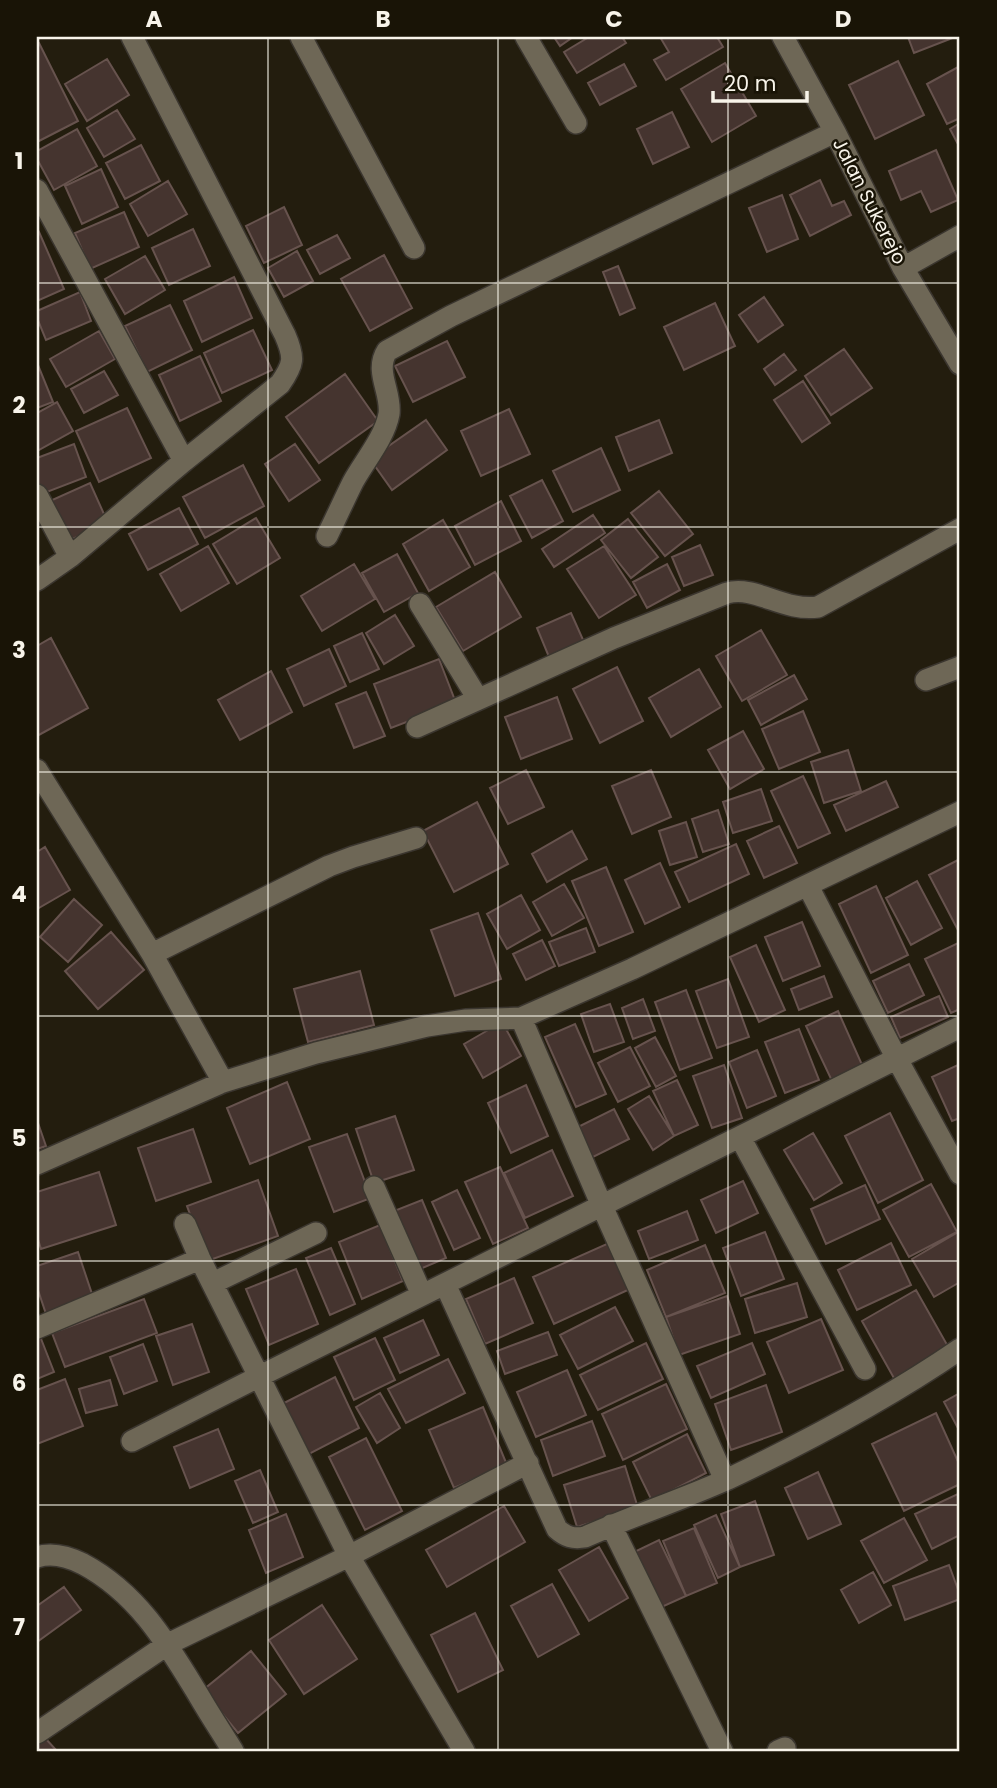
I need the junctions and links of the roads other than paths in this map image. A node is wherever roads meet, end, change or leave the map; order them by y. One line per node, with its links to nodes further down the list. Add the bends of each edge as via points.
1 (132, 37): 12 (street, via 293,356 280,384)
2 (301, 37): 9 (street)
3 (526, 37): 5 (street)
4 (783, 37): 6 (street, Jalan Sukerejo)
5 (576, 123)
6 (835, 132): 10 (street, Jalan Sukerejo); 15 (street, via 387,351 381,361 389,404 387,419)
7 (37, 190): 12 (street)
8 (960, 236): 10 (street)
9 (414, 248)
10 (903, 268): 11 (street, Jalan Sukerejo)
11 (960, 363)
12 (184, 461): 16 (street)
13 (37, 495): 16 (street)
14 (960, 529): 21 (street, via 818,607 793,607 741,590 727,593)
15 (327, 536)
16 (70, 557): 17 (street)
17 (37, 580)
18 (420, 604): 21 (street)
19 (960, 667): 20 (street)
20 (926, 680)
21 (478, 699): 22 (street)
22 (417, 727)
23 (37, 770): 27 (street)
24 (960, 812): 26 (street)
25 (416, 838): 27 (street, via 329,866)
26 (808, 886): 28 (street); 30 (street)
27 (152, 954): 31 (street)
28 (522, 1017): 31 (street, via 466,1020 403,1031); 36 (street)
29 (960, 1027): 30 (street)
30 (898, 1059): 32 (street); 34 (street)
31 (223, 1082): 33 (street)
32 (740, 1137): 36 (street); 45 (street)
33 (37, 1164)
34 (960, 1174)
35 (374, 1187): 42 (street)
36 (602, 1206): 41 (street); 49 (street)
37 (185, 1224): 39 (street)
38 (316, 1233): 40 (street)
39 (200, 1259): 40 (street); 43 (street)
40 (213, 1283): 46 (street)
41 (445, 1284): 42 (street); 48 (street)
42 (422, 1295): 46 (street)
43 (37, 1328)
44 (960, 1349): 49 (street, via 829,1429)
45 (865, 1369)
46 (260, 1376): 47 (street); 51 (street)
47 (132, 1441)
48 (528, 1463): 50 (street, via 563,1534 577,1538); 51 (street)
49 (725, 1480): 50 (street)
50 (611, 1525): 57 (street)
51 (349, 1556): 53 (street); 56 (street)
52 (37, 1557): 53 (street, via 74,1559 102,1576 135,1604)
53 (168, 1644): 54 (street); 55 (street)
54 (37, 1733)
55 (233, 1751)
56 (464, 1751)
57 (722, 1751)

